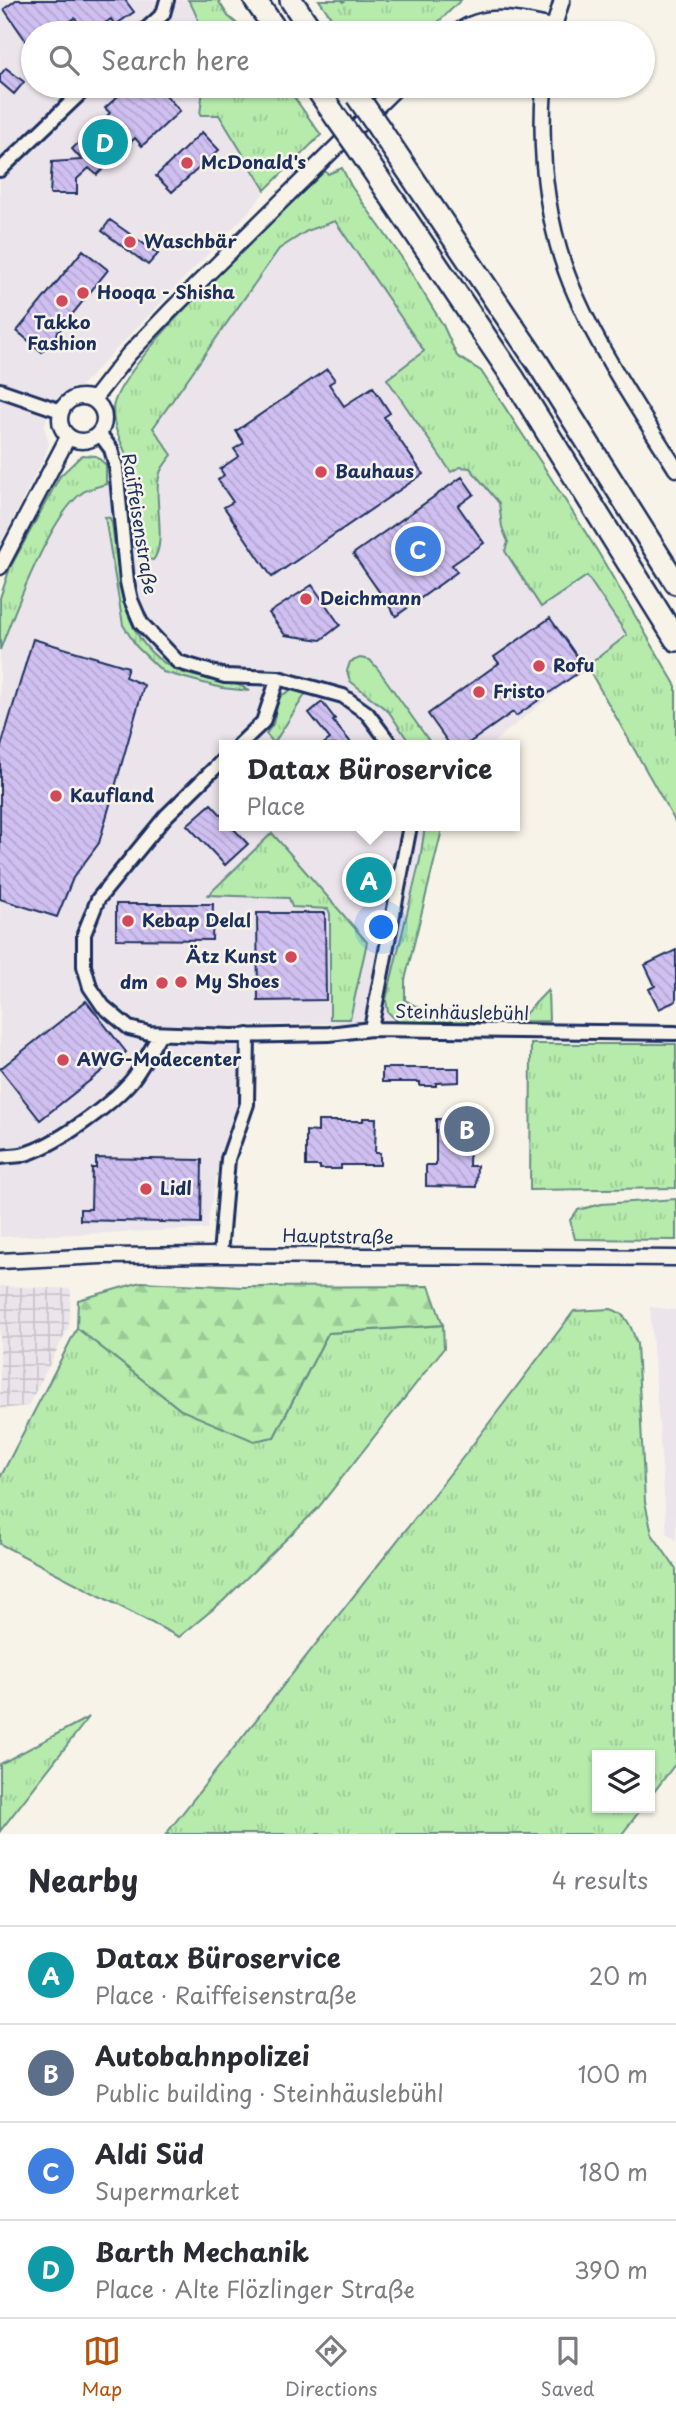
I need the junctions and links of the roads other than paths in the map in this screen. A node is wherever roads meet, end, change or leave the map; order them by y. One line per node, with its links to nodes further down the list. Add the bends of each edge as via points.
1 (167, 0): 5 (street)
2 (255, 0): 6 (highway)
3 (290, 0): 7 (highway)
4 (562, 0): 10 (street)
5 (155, 21)
6 (270, 21)
7 (305, 21)
8 (486, 21): 9 (street)
9 (514, 21)
10 (556, 21)
11 (75, 98): 16 (street)
12 (323, 98): 25 (highway, bridge, via 521,390)
13 (358, 98): 24 (highway, bridge, via 537,362)
14 (385, 98): 18 (street, via 153,328)
15 (543, 98): 22 (street, via 543,168 550,212 575,295)
16 (0, 170)
17 (0, 390): 19 (street)
18 (93, 400): 19 (street, via 74,398); 20 (street, via 103,411)
19 (61, 411): 21 (street, via 61,426)
20 (99, 433): 21 (street, via 81,441); 26 (street, Raiffeisenstraße, via 111,449 116,467 127,582 141,623 182,663 228,677)
21 (68, 436): 23 (street)
22 (676, 469)
23 (0, 567)
24 (676, 583)
25 (676, 640)
26 (278, 678): 27 (street, via 263,722); 28 (street, Raiffeisenstraße, via 342,696 367,713)
27 (244, 740)
28 (387, 740)
29 (219, 765): 33 (street, Steinhäuslebühl, via 166,816 98,899 84,934 83,966 103,1006 129,1028)
30 (409, 831): 31 (street)
31 (371, 1029): 32 (street, Steinhäuslebühl); 34 (street, Steinhäuslebühl)
32 (676, 1033)
33 (160, 1034): 34 (street, Steinhäuslebühl); 35 (street, via 134,1078 81,1123 22,1155)
34 (248, 1035): 36 (street, via 247,1104 228,1160)
35 (0, 1157)
36 (220, 1255): 37 (street, Hauptstraße); 38 (street, Hauptstraße)
37 (676, 1258)
38 (0, 1261)

